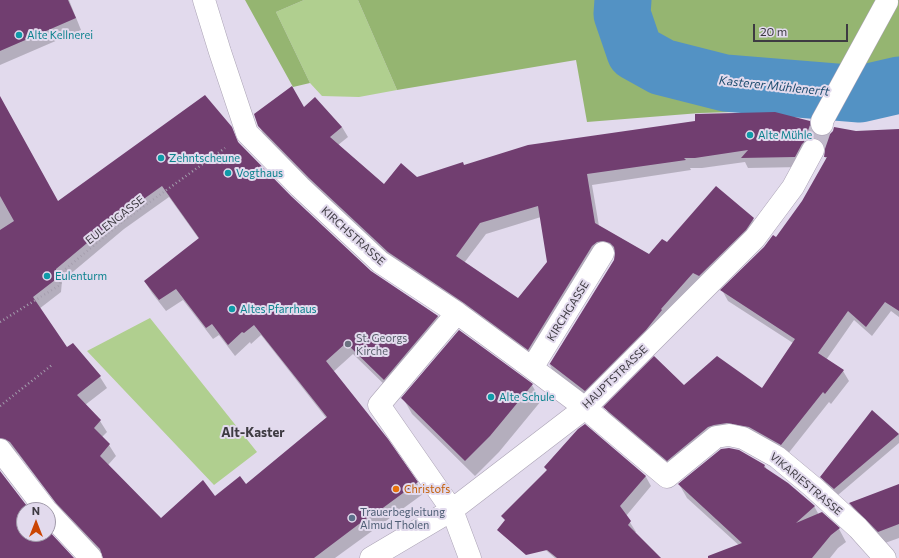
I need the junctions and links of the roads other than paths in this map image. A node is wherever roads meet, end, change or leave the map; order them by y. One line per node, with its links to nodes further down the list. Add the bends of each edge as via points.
1 (204, 0): 6 (street, KIRCHSTRASSE, via 247,133 380,262)
2 (886, 2): 3 (street)
3 (822, 122)
4 (813, 150): 8 (street, HAUPTSTRASSE, via 793,187 755,238)
5 (603, 254): 7 (street, KIRCHGASSE)
6 (457, 314): 7 (street, KIRCHSTRASSE); 11 (street, via 379,405)
7 (532, 368): 8 (street, KIRCHSTRASSE)
8 (585, 408): 11 (street, HAUPTSTRASSE); 16 (street, VIKARIESTRASSE, via 667,477 716,437 729,435 743,438 777,457 813,487 858,528)
9 (0, 450): 10 (street)
10 (40, 502)
11 (452, 510): 14 (street, HAUPTSTRASSE); 15 (street)
12 (56, 521): 13 (street)
13 (91, 558)
14 (371, 558)
15 (470, 558)
16 (885, 558)

